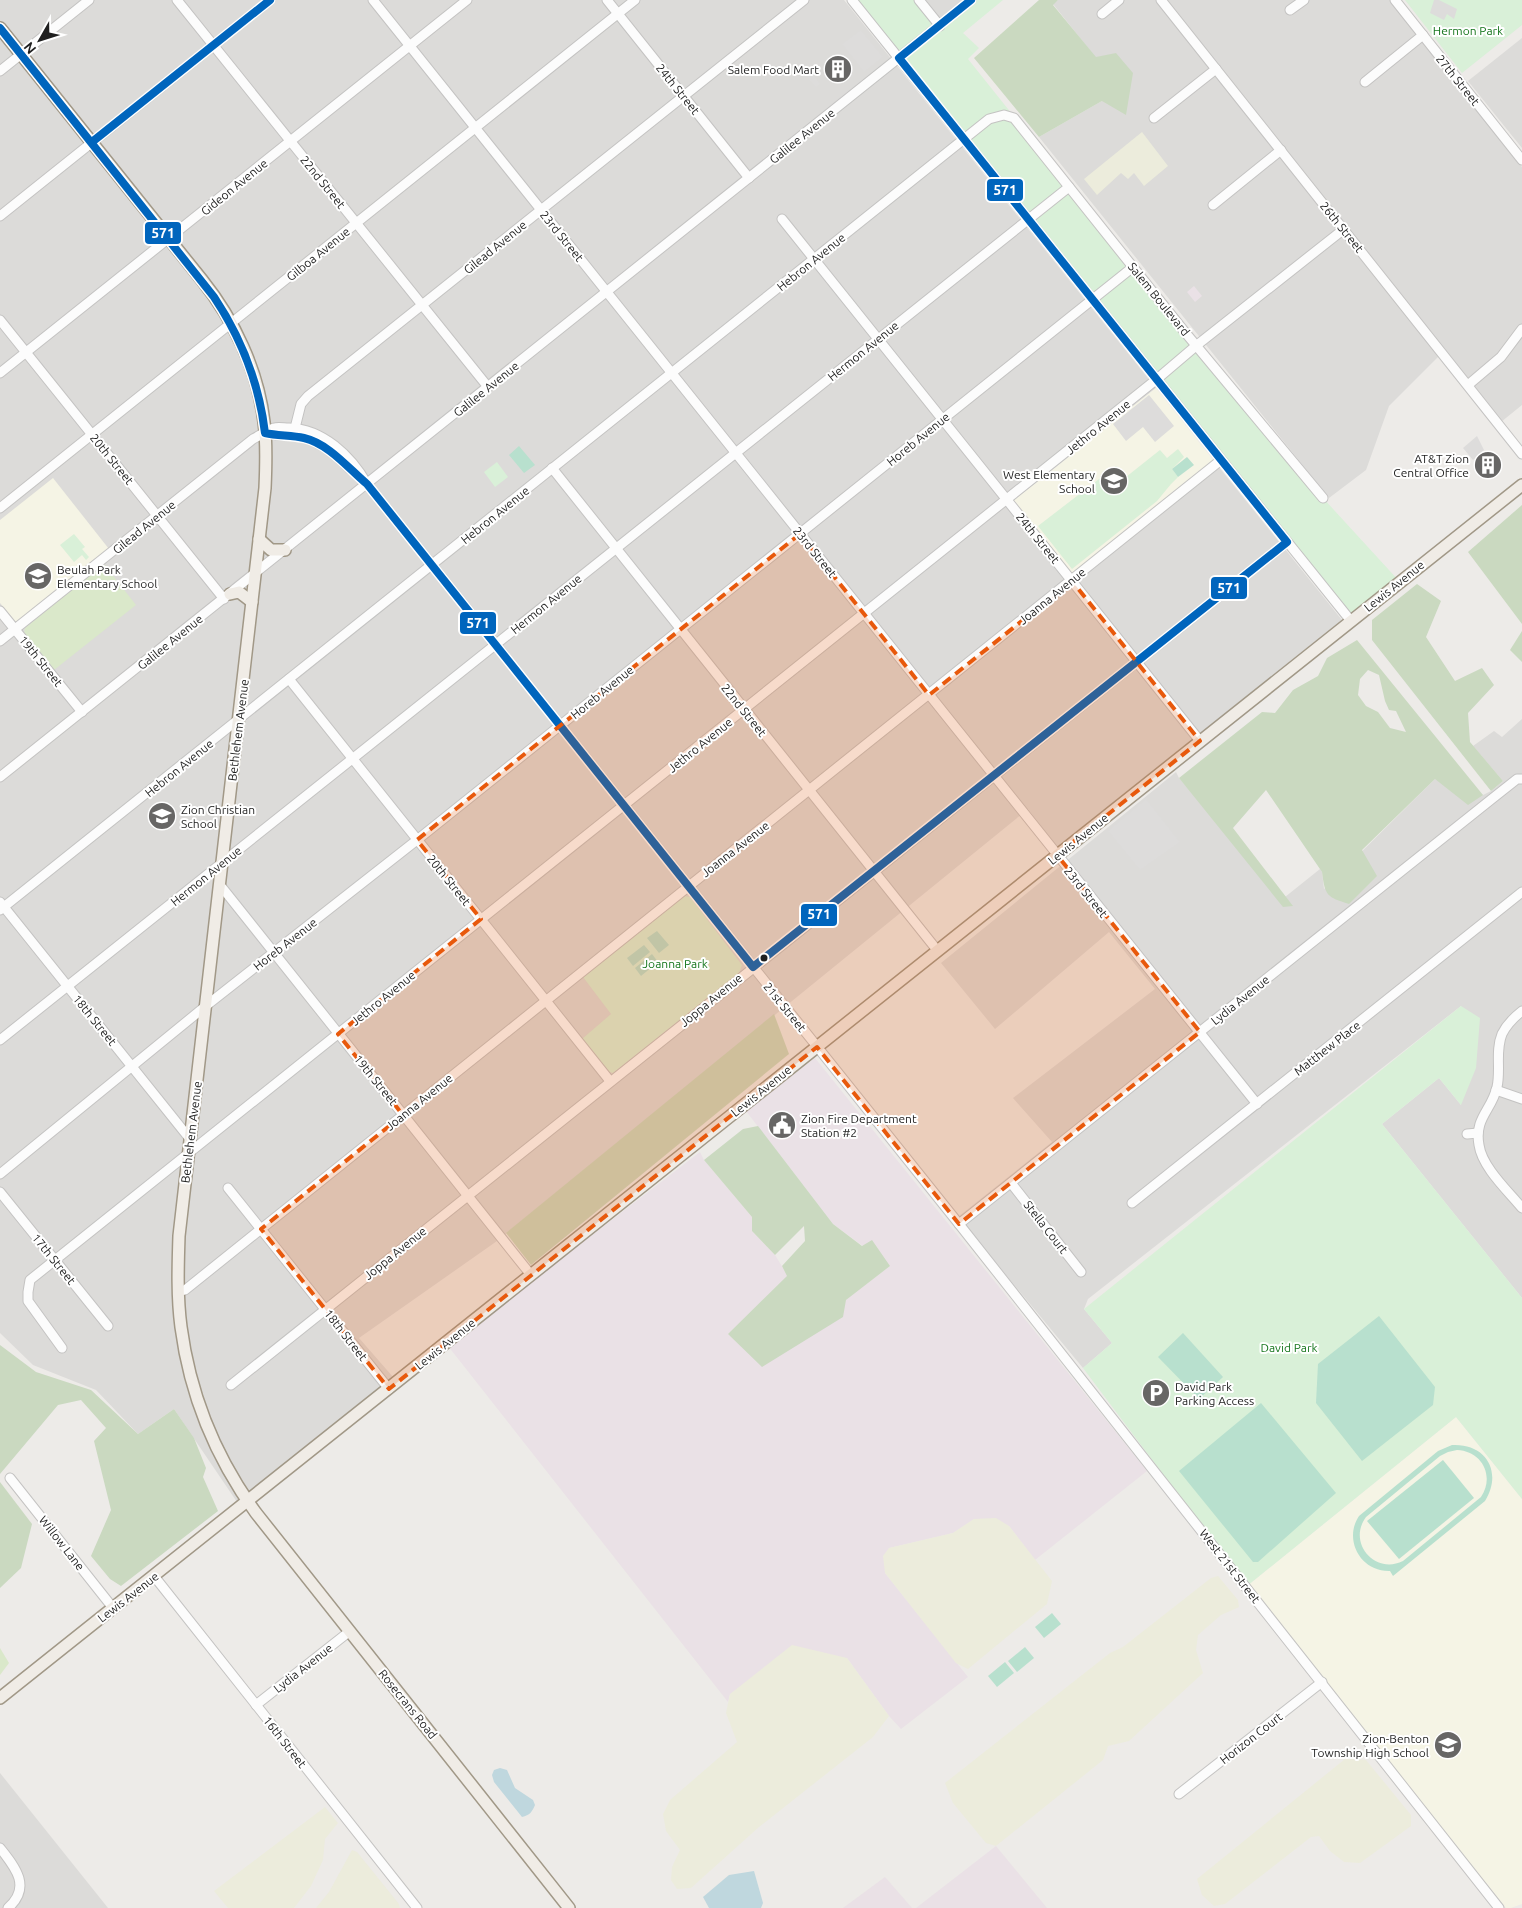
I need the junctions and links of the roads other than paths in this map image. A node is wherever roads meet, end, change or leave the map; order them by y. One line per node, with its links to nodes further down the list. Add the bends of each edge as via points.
1 (88, 0): 24 (street)
2 (177, 0): 22 (street, 22nd Street)
3 (270, 0): 22 (street)
4 (373, 0): 23 (street, 23rd Street)
5 (467, 0): 23 (street, Gideon Avenue)
6 (606, 0): 17 (street, 24th Street)
7 (635, 0): 17 (street, Gilboa Avenue)
8 (804, 0): 29 (street, Gilead Avenue)
9 (852, 0): 25 (street)
10 (919, 0): 19 (street)
11 (972, 0): 19 (street, Galilee Avenue)
12 (1119, 0): 18 (street)
13 (1161, 0): 26 (street, 26th Street)
14 (1304, 0): 16 (street)
15 (1395, 0): 21 (street, 27th Street)
16 (1290, 10)
17 (618, 14): 29 (street, 24th Street); 32 (street, Gilboa Avenue)
18 (1102, 14)
19 (940, 26): 25 (street, Galilee Avenue)
20 (0, 28): 24 (main road, Bethlehem Avenue)
21 (1422, 35): 28 (street); 37 (street, 27th Street)
22 (213, 45): 34 (street); 35 (street, 22nd Street)
23 (410, 46): 32 (street, 23rd Street); 35 (street, Gideon Avenue)
24 (21, 54): 27 (street); 34 (main road, Bethlehem Avenue)
25 (899, 58): 33 (street); 38 (street, Galilee Avenue)
26 (1216, 69): 30 (street); 36 (street, 26th Street)
27 (0, 71)
28 (1365, 82)
29 (684, 96): 38 (street, 24th Street); 41 (street, Gilead Avenue)
30 (1154, 118)
31 (989, 119): 33 (street, Hebron Avenue); 39 (street, Salem Boulevard, via 1004,115 1014,118)
32 (475, 128): 41 (street, 23rd Street); 45 (street, Gilboa Avenue)
33 (964, 140): 44 (street); 48 (street, Hebron Avenue)
34 (92, 142): 42 (street); 47 (main road, Bethlehem Avenue)
35 (290, 142): 45 (street, 22nd Street); 47 (street, Gideon Avenue)
36 (1281, 150): 40 (street); 46 (street, 26th Street)
37 (1522, 160)
38 (749, 178): 50 (street, Galilee Avenue)
39 (1069, 187): 44 (street, Hermon Avenue); 49 (street, Salem Boulevard)
40 (1213, 205)
41 (541, 210): 50 (street, 23rd Street); 52 (street, Gilead Avenue)
42 (0, 216)
43 (782, 219): 48 (street, 24th Street)
44 (1028, 219): 51 (street); 56 (street, Hermon Avenue)
45 (356, 223): 52 (street, 22nd Street); 54 (street, Gilboa Avenue)
46 (1344, 229): 57 (street, Jethro Avenue); 62 (street, 26th Street)
47 (169, 238): 54 (main road, Bethlehem Avenue); 58 (street, Gideon Avenue)
48 (814, 259): 56 (street, 24th Street); 60 (street, Hebron Avenue)
49 (1133, 267): 51 (street, Horeb Avenue); 57 (street, Salem Boulevard)
50 (607, 292): 60 (street, 23rd Street); 63 (street, Galilee Avenue)
51 (1093, 300): 61 (street); 64 (street, Horeb Avenue)
52 (422, 306): 63 (street, 22nd Street); 65 (street, Gilead Avenue, via 308,396 301,404)
53 (0, 320): 58 (street, 20th Street)
54 (231, 323): 66 (main road, Bethlehem Avenue, via 253,373); 67 (street, Gilboa Avenue)
55 (1522, 329): 62 (street, via 1501,357)
56 (878, 339): 64 (street, 24th Street); 68 (street, Hermon Avenue)
57 (1197, 345): 61 (street, Jethro Avenue); 74 (street, Salem Boulevard)
58 (26, 352): 59 (street, Gideon Avenue); 67 (street, 20th Street)
59 (0, 373)
60 (672, 373): 68 (street, 23rd Street); 71 (street, Hebron Avenue)
61 (1157, 379): 70 (street); 75 (street, Jethro Avenue)
62 (1468, 385): 69 (street, 26th Street)
63 (488, 387): 72 (street, Galilee Avenue)
64 (943, 420): 75 (street, 24th Street); 78 (street, Horeb Avenue)
65 (296, 432): 66 (street, via 275,436); 72 (street, 21st Street, via 308,431 329,442 344,454)
66 (265, 433): 77 (street, Gilead Avenue, via 253,439); 79 (main road, Bethlehem Avenue, via 265,488)
67 (92, 434): 76 (street, Gilboa Avenue); 77 (street, 20th Street)
68 (735, 453): 78 (street, 23rd Street); 81 (street, Hermon Avenue)
69 (1522, 454)
70 (1222, 460): 80 (street); 85 (street, Joanna Avenue)
71 (552, 468): 81 (street, 22nd Street); 83 (street, Hebron Avenue)
72 (367, 484): 82 (street, Galilee Avenue); 83 (street, 21st Street)
73 (1522, 485): 90 (main road, Lewis Avenue)
74 (1323, 498)
75 (1007, 499): 85 (street, 24th Street); 89 (street, Jethro Avenue)
76 (0, 508)
77 (157, 516): 86 (street, 20th Street); 91 (street, Gilead Avenue)
78 (800, 534): 89 (street, 23rd Street); 92 (street, Horeb Avenue)
79 (259, 539): 82 (main road, via 271,550); 84 (main road, Bethlehem Avenue)
80 (1287, 542): 90 (street); 95 (street, Joppa Avenue)
81 (616, 547): 92 (street, 22nd Street); 94 (street, Hermon Avenue)
82 (285, 550): 84 (street, Galilee Avenue)
83 (432, 565): 94 (street, 21st Street); 96 (street, Hebron Avenue)
84 (255, 574): 86 (street, Galilee Avenue); 87 (main road, Bethlehem Avenue)
85 (1072, 580): 95 (street, 24th Street); 97 (street, Joanna Avenue)
86 (227, 596): 87 (main road, via 239,592); 99 (street, Galilee Avenue)
87 (252, 602): 100 (main road, Bethlehem Avenue)
88 (0, 611): 91 (street, 19th Street)
89 (864, 614): 97 (street, 23rd Street); 98 (street, Jethro Avenue)
90 (1351, 621): 102 (main road, Lewis Avenue)
91 (15, 629): 93 (street, Gilead Avenue); 99 (street, 19th Street)
92 (680, 629): 98 (street, 22nd Street); 101 (street, Horeb Avenue)
93 (0, 641)
94 (496, 644): 101 (street, 21st Street); 103 (street, Hermon Avenue)
95 (1136, 662): 102 (street, 24th Street); 104 (street, Joppa Avenue)
96 (289, 679): 100 (street, Hebron Avenue); 103 (street, 20th Street)
97 (929, 695): 104 (street, 23rd Street); 107 (street, Joanna Avenue)
98 (744, 710): 107 (street, 22nd Street); 108 (street, Jethro Avenue)
99 (82, 712): 105 (street, Galilee Avenue)
100 (239, 720): 111 (main road, Bethlehem Avenue); 116 (street, Hebron Avenue)
101 (560, 725): 108 (street, 21st Street); 109 (street, Horeb Avenue)
102 (1200, 741): 110 (main road, Lewis Avenue)
103 (352, 759): 109 (street, 20th Street); 111 (street, Hermon Avenue)
104 (993, 776): 110 (street, 23rd Street); 112 (street, Joppa Avenue)
105 (0, 777)
106 (1522, 779): 125 (street, Lydia Avenue, via 1493,798)
107 (809, 790): 112 (street, 22nd Street); 114 (street, Joanna Avenue)
108 (624, 805): 114 (street, 21st Street); 117 (street, Jethro Avenue)
109 (417, 840): 117 (street, 20th Street); 119 (street, Horeb Avenue)
110 (1057, 855): 118 (main road, Lewis Avenue); 125 (street, 23rd Street)
111 (222, 863): 113 (main road, Bethlehem Avenue); 121 (street, Hermon Avenue)
112 (874, 870): 118 (street, 22nd Street); 120 (street, Joppa Avenue)
113 (220, 885): 119 (street, 19th Street); 123 (main road, Bethlehem Avenue)
114 (689, 886): 120 (street, 21st Street); 122 (street, Joanna Avenue)
115 (1522, 892): 133 (street, Matthew Place)
116 (1, 906): 121 (street, 18th Street)
117 (481, 919): 122 (street, 20th Street); 126 (street, Jethro Avenue)
118 (937, 950): 128 (main road, Lewis Avenue)
119 (275, 952): 123 (street, Horeb Avenue); 126 (street, 19th Street)
120 (753, 967): 128 (street, 21st Street); 130 (street, Joppa Avenue)
121 (68, 986): 127 (street, Hermon Avenue); 129 (street, 18th Street)
122 (546, 1000): 130 (street, 20th Street); 134 (street, Joanna Avenue)
123 (207, 1005): 129 (street, Horeb Avenue); 137 (main road, Bethlehem Avenue)
124 (1522, 1011): 131 (street, via 1510,1020 1501,1035)
125 (1200, 1032): 133 (street, 23rd Street); 140 (street, Lydia Avenue)
126 (338, 1034): 134 (street, 19th Street); 138 (street, Jethro Avenue)
127 (0, 1040)
128 (817, 1046): 146 (street, 21st Street); 150 (main road, Lewis Avenue)
129 (132, 1066): 137 (street, 18th Street); 139 (street, Horeb Avenue)
130 (610, 1081): 143 (street, Joppa Avenue)
131 (1496, 1090): 132 (street); 135 (street, via 1480,1120)
132 (1522, 1099)
133 (1257, 1104): 144 (street, Matthew Place)
134 (403, 1115): 143 (street, 19th Street); 147 (street, Joanna Avenue)
135 (1478, 1133): 136 (street); 145 (street, via 1484,1160)
136 (1466, 1134)
137 (190, 1139): 138 (main road, Bethlehem Avenue)
138 (189, 1154): 148 (street, Jethro Avenue); 153 (main road, Bethlehem Avenue, via 179,1236)
139 (0, 1174)
140 (1011, 1183): 146 (street, Lydia Avenue); 149 (street, Stella Court)
141 (228, 1188): 147 (street, 18th Street)
142 (0, 1192): 148 (street, 17th Street)
143 (467, 1195): 150 (street, 19th Street); 154 (street, Joppa Avenue)
144 (1132, 1203)
145 (1522, 1208)
146 (959, 1224): 164 (street, West 21st Street)
147 (261, 1229): 153 (street, Joanna Avenue, via 185,1290); 154 (street, 18th Street)
148 (55, 1261): 152 (street, Jethro Avenue, via 30,1280); 155 (street, 17th Street)
149 (1081, 1272)
150 (531, 1275): 158 (main road, Lewis Avenue)
151 (18, 1291): 152 (street)
152 (28, 1292): 156 (street, via 28,1301)
153 (178, 1292): 160 (main road, Bethlehem Avenue, via 188,1366 204,1420)
154 (325, 1309): 157 (street, Joppa Avenue); 158 (street, 18th Street)
155 (108, 1326)
156 (62, 1348)
157 (230, 1385)
158 (389, 1389): 160 (main road, Lewis Avenue)
159 (10, 1478): 162 (street, Willow Lane)
160 (247, 1501): 161 (main road, Lewis Avenue); 163 (main road, Rosecrans Road)
161 (154, 1576): 162 (main road, Lewis Avenue); 166 (street, 16th Street)
162 (113, 1608): 165 (main road, Lewis Avenue)
163 (350, 1631): 166 (street, Lydia Avenue); 171 (main road, Rosecrans Road)
164 (1322, 1682): 167 (street, Horizon Court); 172 (street, West 21st Street)
165 (0, 1698)
166 (256, 1705): 170 (street, 16th Street)
167 (1180, 1794)
168 (0, 1848): 169 (street, via 16,1867 20,1884 16,1898)
169 (8, 1908)
170 (417, 1908)
171 (569, 1908)
172 (1499, 1908)

